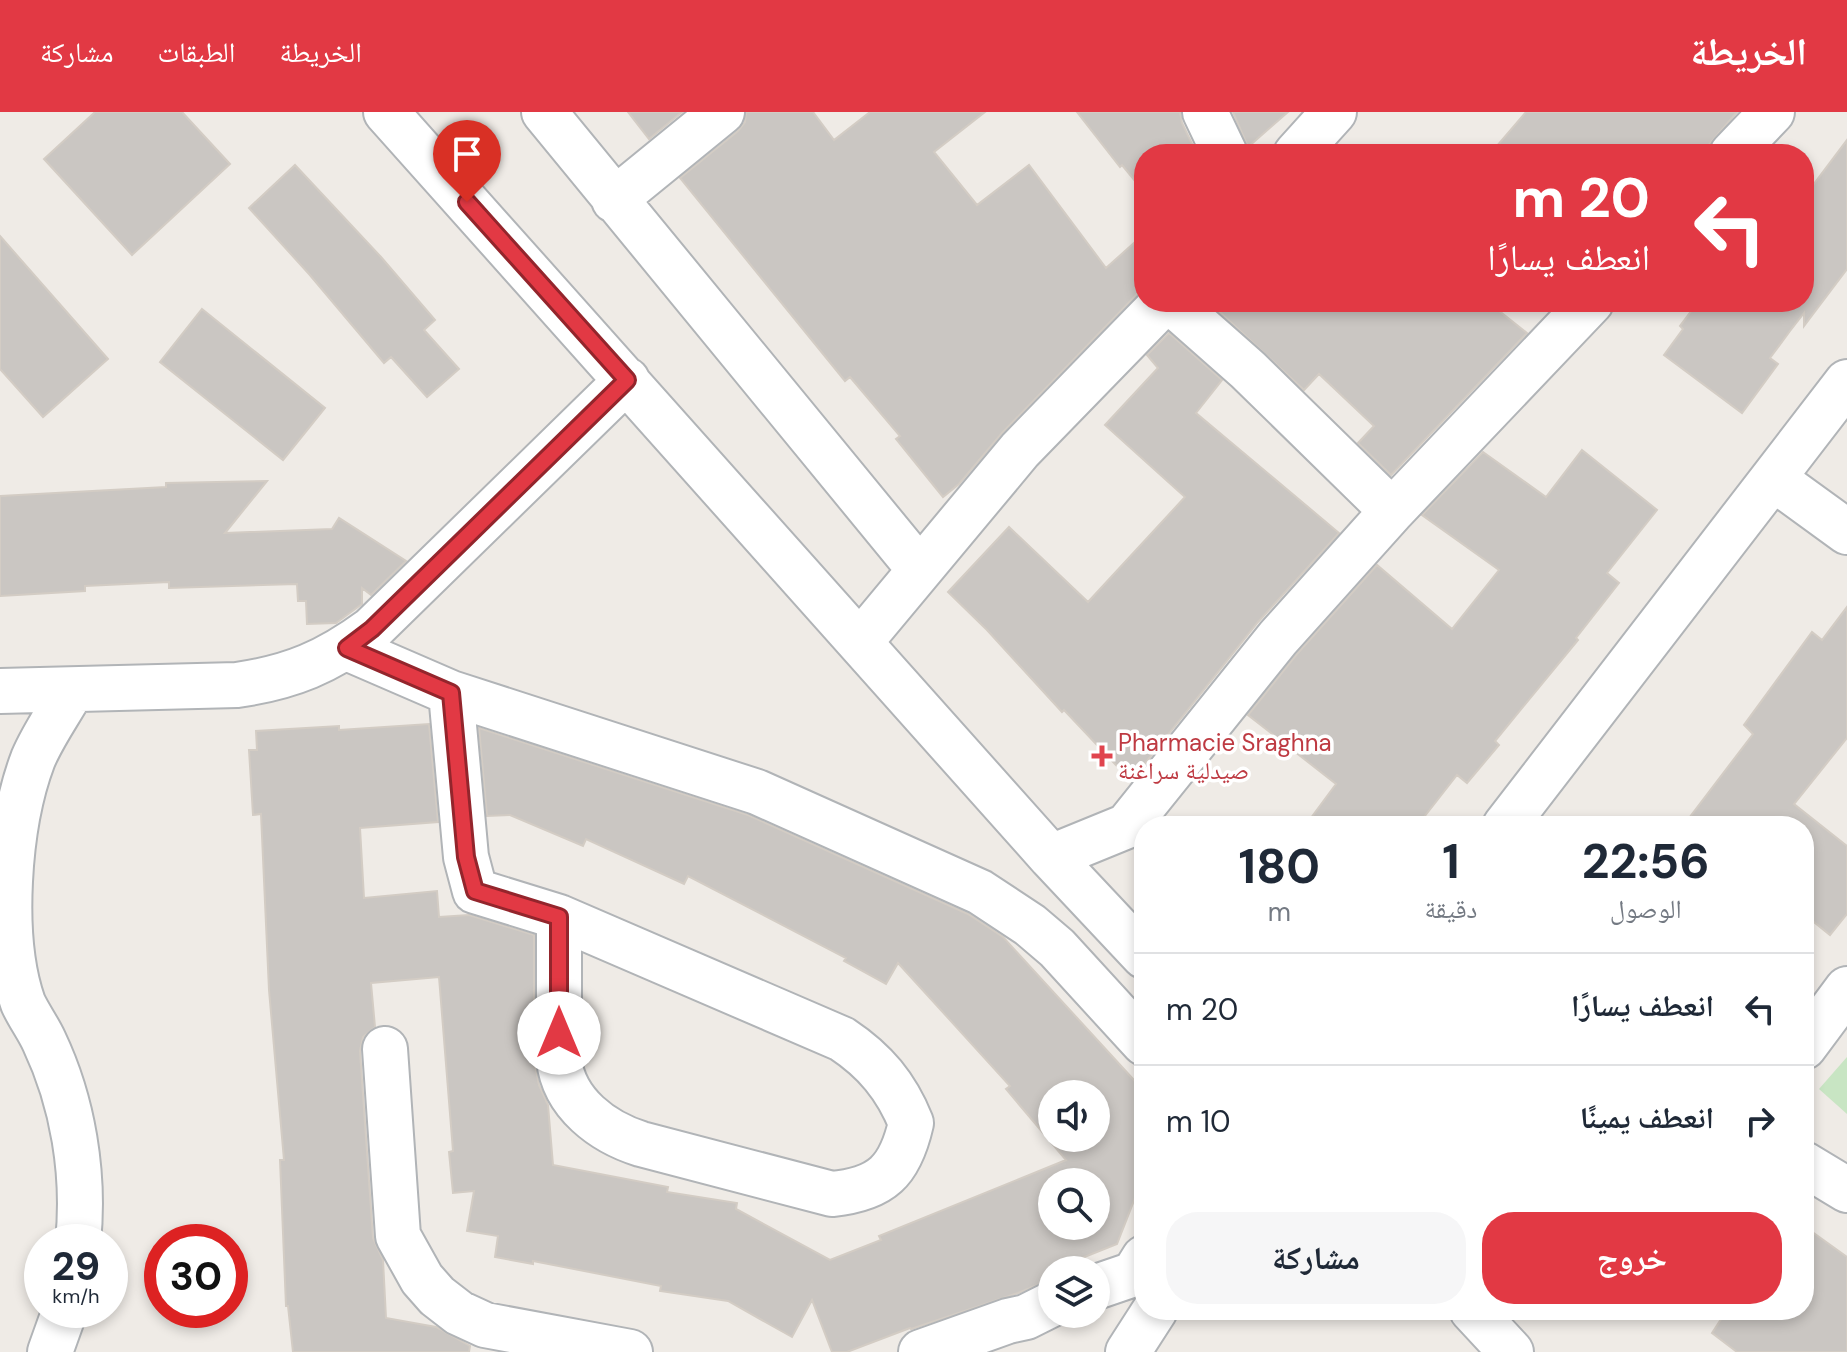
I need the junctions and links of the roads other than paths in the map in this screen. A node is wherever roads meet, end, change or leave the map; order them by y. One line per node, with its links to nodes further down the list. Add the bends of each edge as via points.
1 (386, 112): 14 (street)
2 (544, 112): 10 (street)
3 (722, 112): 10 (street)
4 (1205, 112): 7 (street)
5 (1334, 112): 8 (street)
6 (1772, 112): 9 (street)
7 (1220, 144)
8 (1305, 144)
9 (1742, 144)
10 (614, 200): 19 (street)
11 (1154, 312): 19 (street, via 1020,450)
12 (1182, 312): 17 (street)
13 (1581, 312): 17 (street)
14 (627, 380): 20 (street); 21 (street)
15 (1847, 382): 16 (street)
16 (1774, 479): 18 (street); 26 (street)
17 (1392, 511): 25 (street, via 1278,638)
18 (1847, 532)
19 (920, 570): 20 (street)
20 (860, 642): 28 (street)
21 (347, 648): 22 (street, via 272,680); 24 (street)
22 (72, 690): 23 (street); 37 (street, via 34,757 20,801 7,886 8,925 22,1002 44,1042 73,1129)
23 (0, 691)
24 (451, 693): 29 (street, via 466,857 475,891); 32 (street, via 757,792 980,892 1057,948)
25 (1135, 816)
26 (1513, 816)
27 (1134, 817): 28 (street, via 1127,826)
28 (1051, 857): 30 (street)
29 (559, 917): 29 (street, via 842,1039 866,1055 901,1098 911,1123 894,1169 855,1192 832,1194 641,1144 602,1127 574,1098 559,1062)
30 (1134, 945)
31 (1843, 1002): 33 (street)
32 (1134, 1032)
33 (1814, 1035)
34 (385, 1049): 45 (street, via 398,1236 422,1279 459,1313 485,1325)
35 (1814, 1170): 36 (street)
36 (1847, 1190)
37 (78, 1224)
38 (1134, 1274): 39 (street)
39 (1110, 1282)
40 (1038, 1311): 46 (street)
41 (1149, 1320): 47 (street)
42 (1481, 1320): 48 (street)
43 (59, 1328): 44 (street)
44 (50, 1352)
45 (630, 1352)
46 (921, 1352)
47 (1128, 1352)
48 (1511, 1352)

